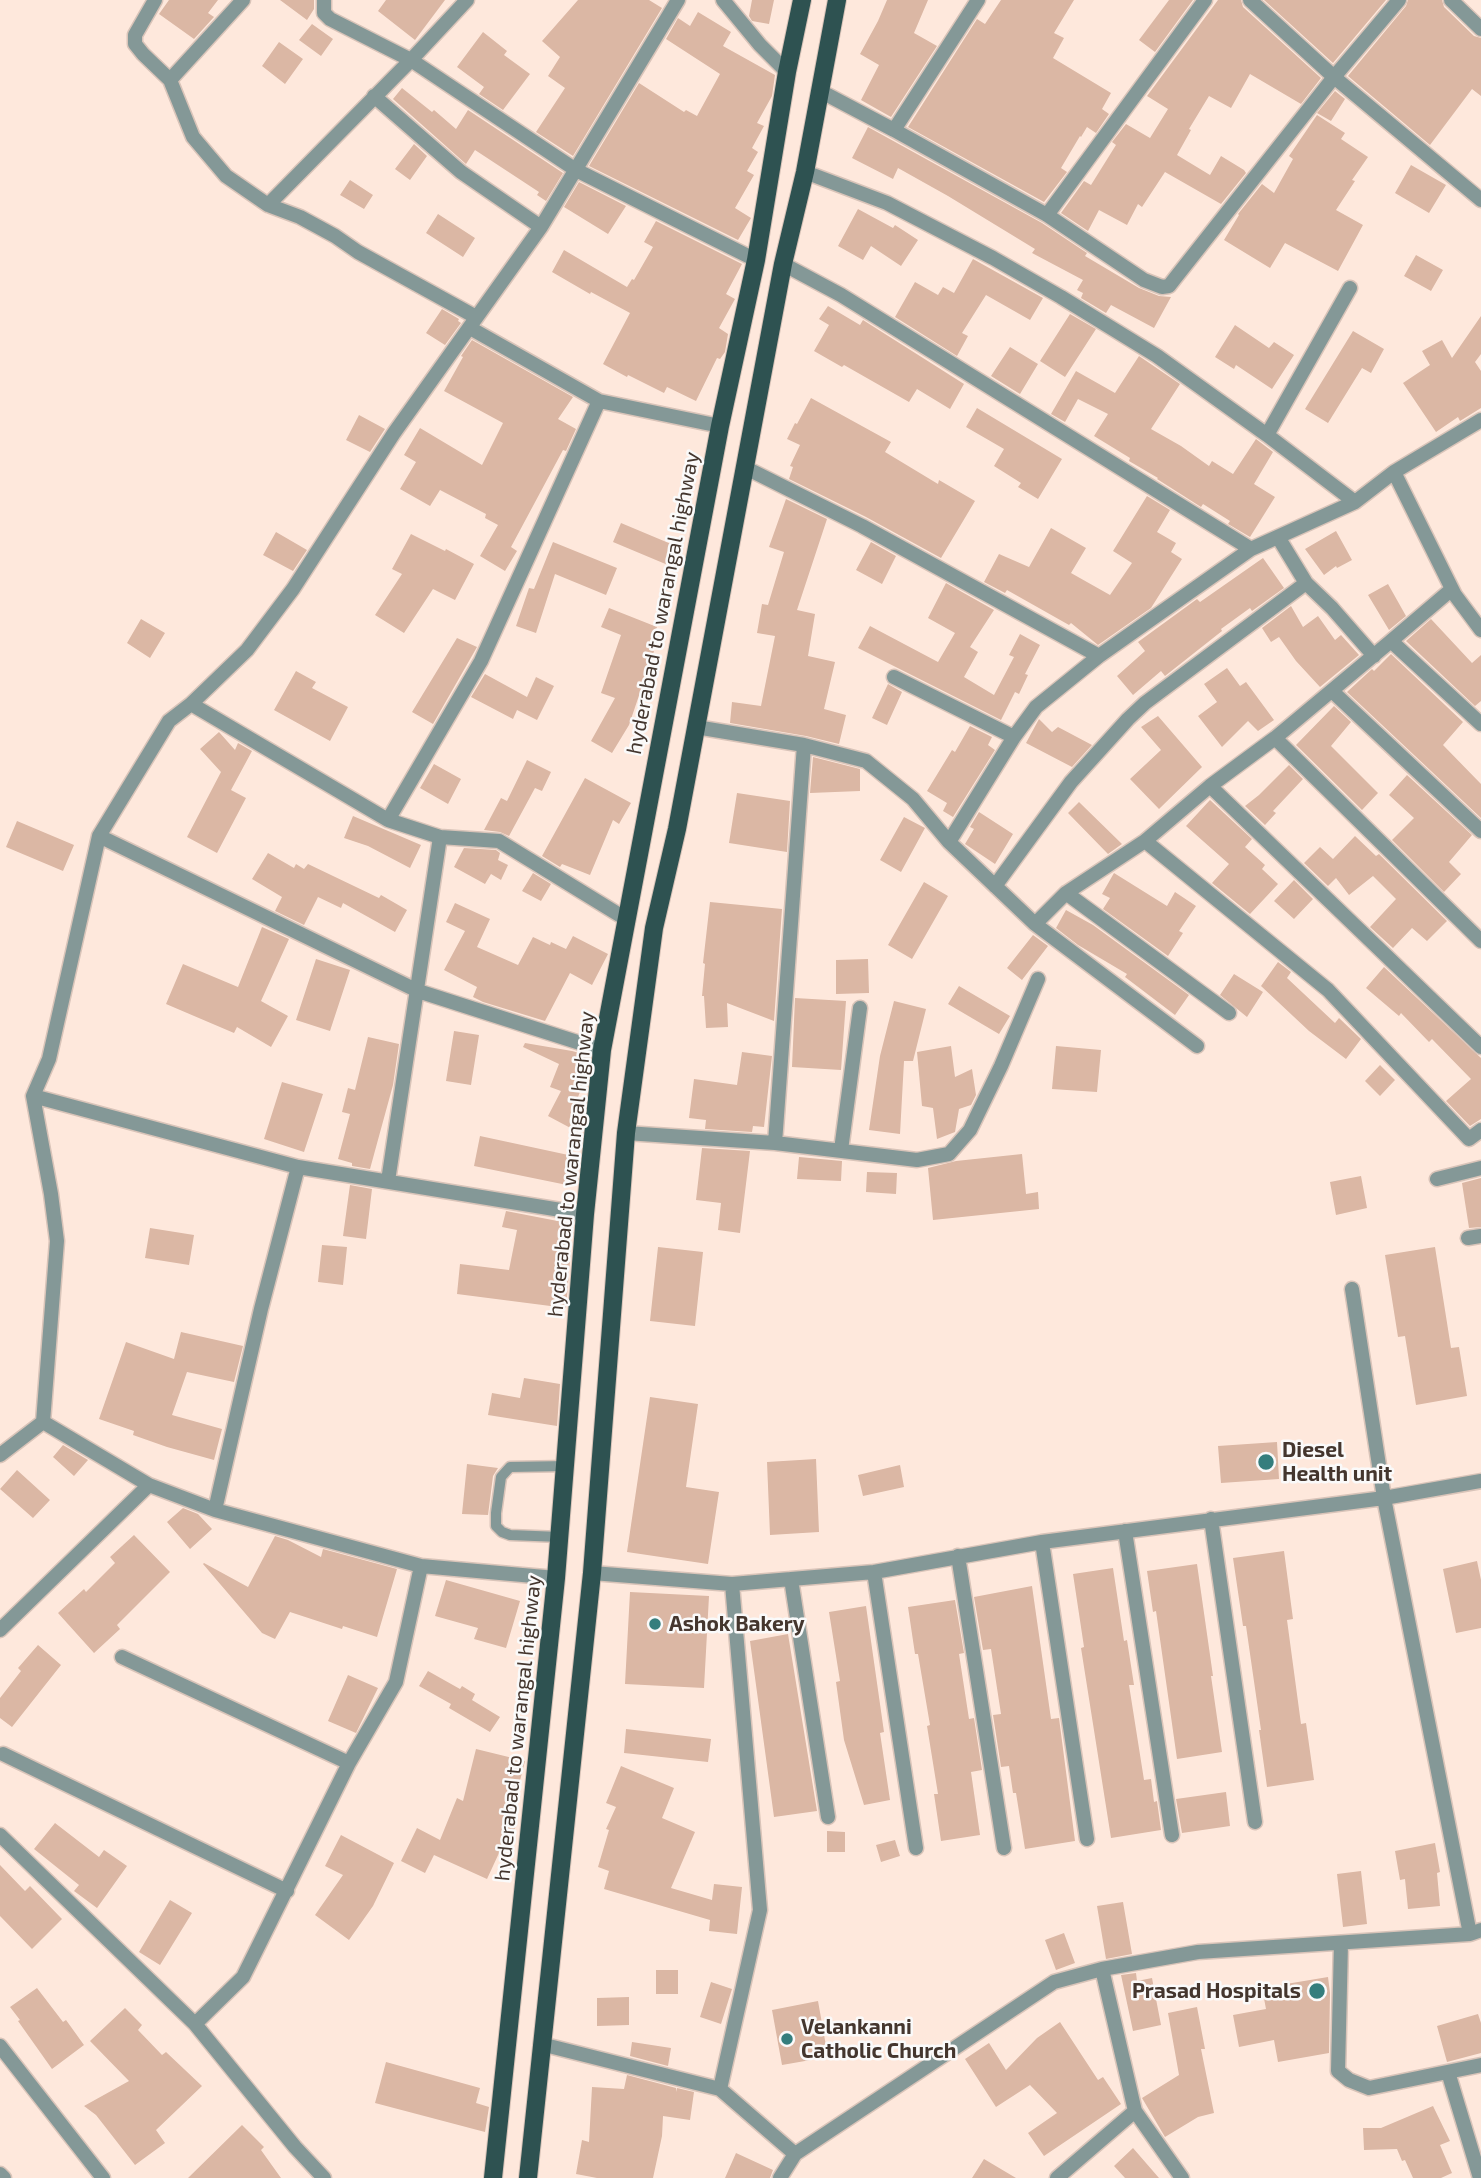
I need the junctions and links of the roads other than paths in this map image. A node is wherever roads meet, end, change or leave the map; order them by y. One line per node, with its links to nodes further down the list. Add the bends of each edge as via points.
1 (243, 0): 18 (street)
2 (324, 0): 15 (street, via 324,13 330,19)
3 (467, 0): 15 (street)
4 (678, 0): 22 (street)
5 (723, 0): 16 (street)
6 (802, 0): 16 (main road, hyderabad to warangal highway)
7 (837, 0): 19 (main road)
8 (978, 0): 21 (street)
9 (1205, 0): 26 (street)
10 (1250, 0): 17 (street)
11 (1399, 0): 17 (street)
12 (1451, 0): 14 (street)
13 (149, 2): 18 (street, via 135,44)
14 (1481, 29)
15 (411, 60): 20 (street); 22 (street)
16 (788, 72): 28 (main road, hyderabad to warangal highway)
17 (1334, 77): 24 (street); 26 (street, via 1169,286 1144,280)
18 (170, 80): 25 (street, via 193,137 226,176)
19 (820, 91): 21 (street); 23 (main road)
20 (374, 96): 25 (street); 27 (street, via 461,172)
21 (894, 130): 26 (street)
22 (576, 170): 27 (street); 28 (street)
23 (805, 172): 29 (main road); 35 (street, via 887,203 1038,284 1157,356)
24 (1481, 200)
25 (268, 205): 31 (street, via 335,236)
26 (1047, 215)
27 (541, 227): 31 (street)
28 (756, 260): 34 (main road, hyderabad to warangal highway)
29 (783, 264): 36 (main road); 40 (street, via 841,295)
30 (1350, 288): 35 (street)
31 (473, 322): 32 (street); 49 (street, via 293,589 247,650)
32 (599, 401): 34 (street); 56 (street, via 481,661)
33 (1481, 420): 37 (street)
34 (720, 426): 64 (main road, hyderabad to warangal highway)
35 (1267, 435): 38 (street)
36 (744, 467): 45 (street); 51 (main road)
37 (1394, 472): 38 (street); 42 (street)
38 (1355, 502): 39 (street)
39 (1278, 537): 40 (street); 41 (street)
40 (1251, 549): 45 (street)
41 (1306, 583): 46 (street); 62 (street, via 1128,719 1071,782)
42 (1452, 589): 43 (street); 44 (street)
43 (1481, 630)
44 (1391, 641): 46 (street); 50 (street)
45 (1100, 656): 52 (street, via 1036,707)
46 (1374, 656): 48 (street)
47 (894, 677): 52 (street)
48 (1332, 691): 53 (street); 57 (street)
49 (191, 704): 56 (street); 58 (street, via 169,721)
50 (1481, 724)
51 (696, 727): 54 (street); 76 (main road, via 654,928)
52 (1014, 737): 61 (street)
53 (1275, 738): 55 (street); 66 (street)
54 (804, 745): 61 (street, via 866,761 913,799); 77 (street)
55 (1210, 786): 60 (street); 72 (street)
56 (388, 821): 59 (street)
57 (1481, 831)
58 (99, 836): 68 (street); 74 (street, via 49,1059)
59 (440, 837): 64 (street, via 499,841); 68 (street)
60 (1145, 841): 63 (street); 75 (street, via 1328,990 1469,1139)
61 (949, 842): 62 (street)
62 (995, 886): 65 (street)
63 (1066, 893): 65 (street); 70 (street)
64 (626, 919): 73 (main road, hyderabad to warangal highway)
65 (1035, 924): 71 (street)
66 (1481, 941)
67 (1038, 979): 78 (street, via 970,1130 949,1154 917,1160)
68 (418, 991): 73 (street); 82 (street)
69 (860, 1008): 78 (street)
70 (1229, 1013)
71 (1197, 1046)
72 (1481, 1047)
73 (602, 1050): 83 (main road, hyderabad to warangal highway)
74 (33, 1096): 79 (street); 85 (street, via 57,1241)
75 (1481, 1130)
76 (626, 1133): 77 (street); 99 (main road)
77 (775, 1143): 78 (street)
78 (841, 1150)
79 (298, 1167): 82 (street); 91 (street)
80 (1481, 1168): 81 (street)
81 (1437, 1179)
82 (388, 1181): 83 (street)
83 (585, 1214): 87 (main road, hyderabad to warangal highway)
84 (1352, 1289): 90 (street)
85 (43, 1422): 86 (street); 89 (street)
86 (0, 1455)
87 (565, 1466): 94 (main road, hyderabad to warangal highway); 94 (lane, via 510,1467 501,1476 496,1513 496,1526 510,1535)
88 (1481, 1481): 90 (street)
89 (149, 1485): 91 (street); 103 (street)
90 (1384, 1498): 92 (street); 115 (street)
91 (215, 1510): 97 (street)
92 (1211, 1519): 93 (street); 108 (street)
93 (1125, 1531): 95 (street); 109 (street)
94 (560, 1537): 100 (main road, hyderabad to warangal highway)
95 (1042, 1542): 96 (street); 111 (street)
96 (958, 1556): 98 (street); 112 (street)
97 (421, 1566): 100 (street); 106 (street, via 396,1682)
98 (874, 1572): 101 (street); 113 (street)
99 (592, 1573): 102 (street); 119 (main road)
100 (556, 1578): 131 (main road, hyderabad to warangal highway)
101 (791, 1579): 102 (street); 107 (street)
102 (732, 1584): 123 (street, via 760,1910)
103 (0, 1630)
104 (121, 1657): 106 (street)
105 (3, 1754): 114 (street)
106 (348, 1763): 114 (street)
107 (828, 1818)
108 (1255, 1822)
109 (1172, 1835)
110 (0, 1836): 118 (street)
111 (1087, 1839)
112 (1004, 1848)
113 (916, 1849)
114 (286, 1891): 118 (street, via 243,1977)
115 (1475, 1932): 116 (street)
116 (1341, 1943): 117 (street, via 1198,1952); 122 (street, via 1338,2071 1368,2088)
117 (1102, 1969): 124 (street); 125 (street, via 1054,1982)
118 (195, 2024): 130 (street)
119 (541, 2044): 123 (street); 132 (main road)
120 (0, 2046): 129 (street)
121 (1481, 2064): 122 (street)
122 (1448, 2072): 127 (street)
123 (720, 2089): 125 (street)
124 (1135, 2111): 134 (street); 135 (street)
125 (795, 2154): 133 (street)
126 (0, 2174): 128 (street)
127 (1475, 2177)
128 (4, 2178)
129 (103, 2178)
130 (324, 2178)
131 (493, 2178)
132 (528, 2178)
133 (780, 2178)
134 (1057, 2178)
135 (1182, 2178)

